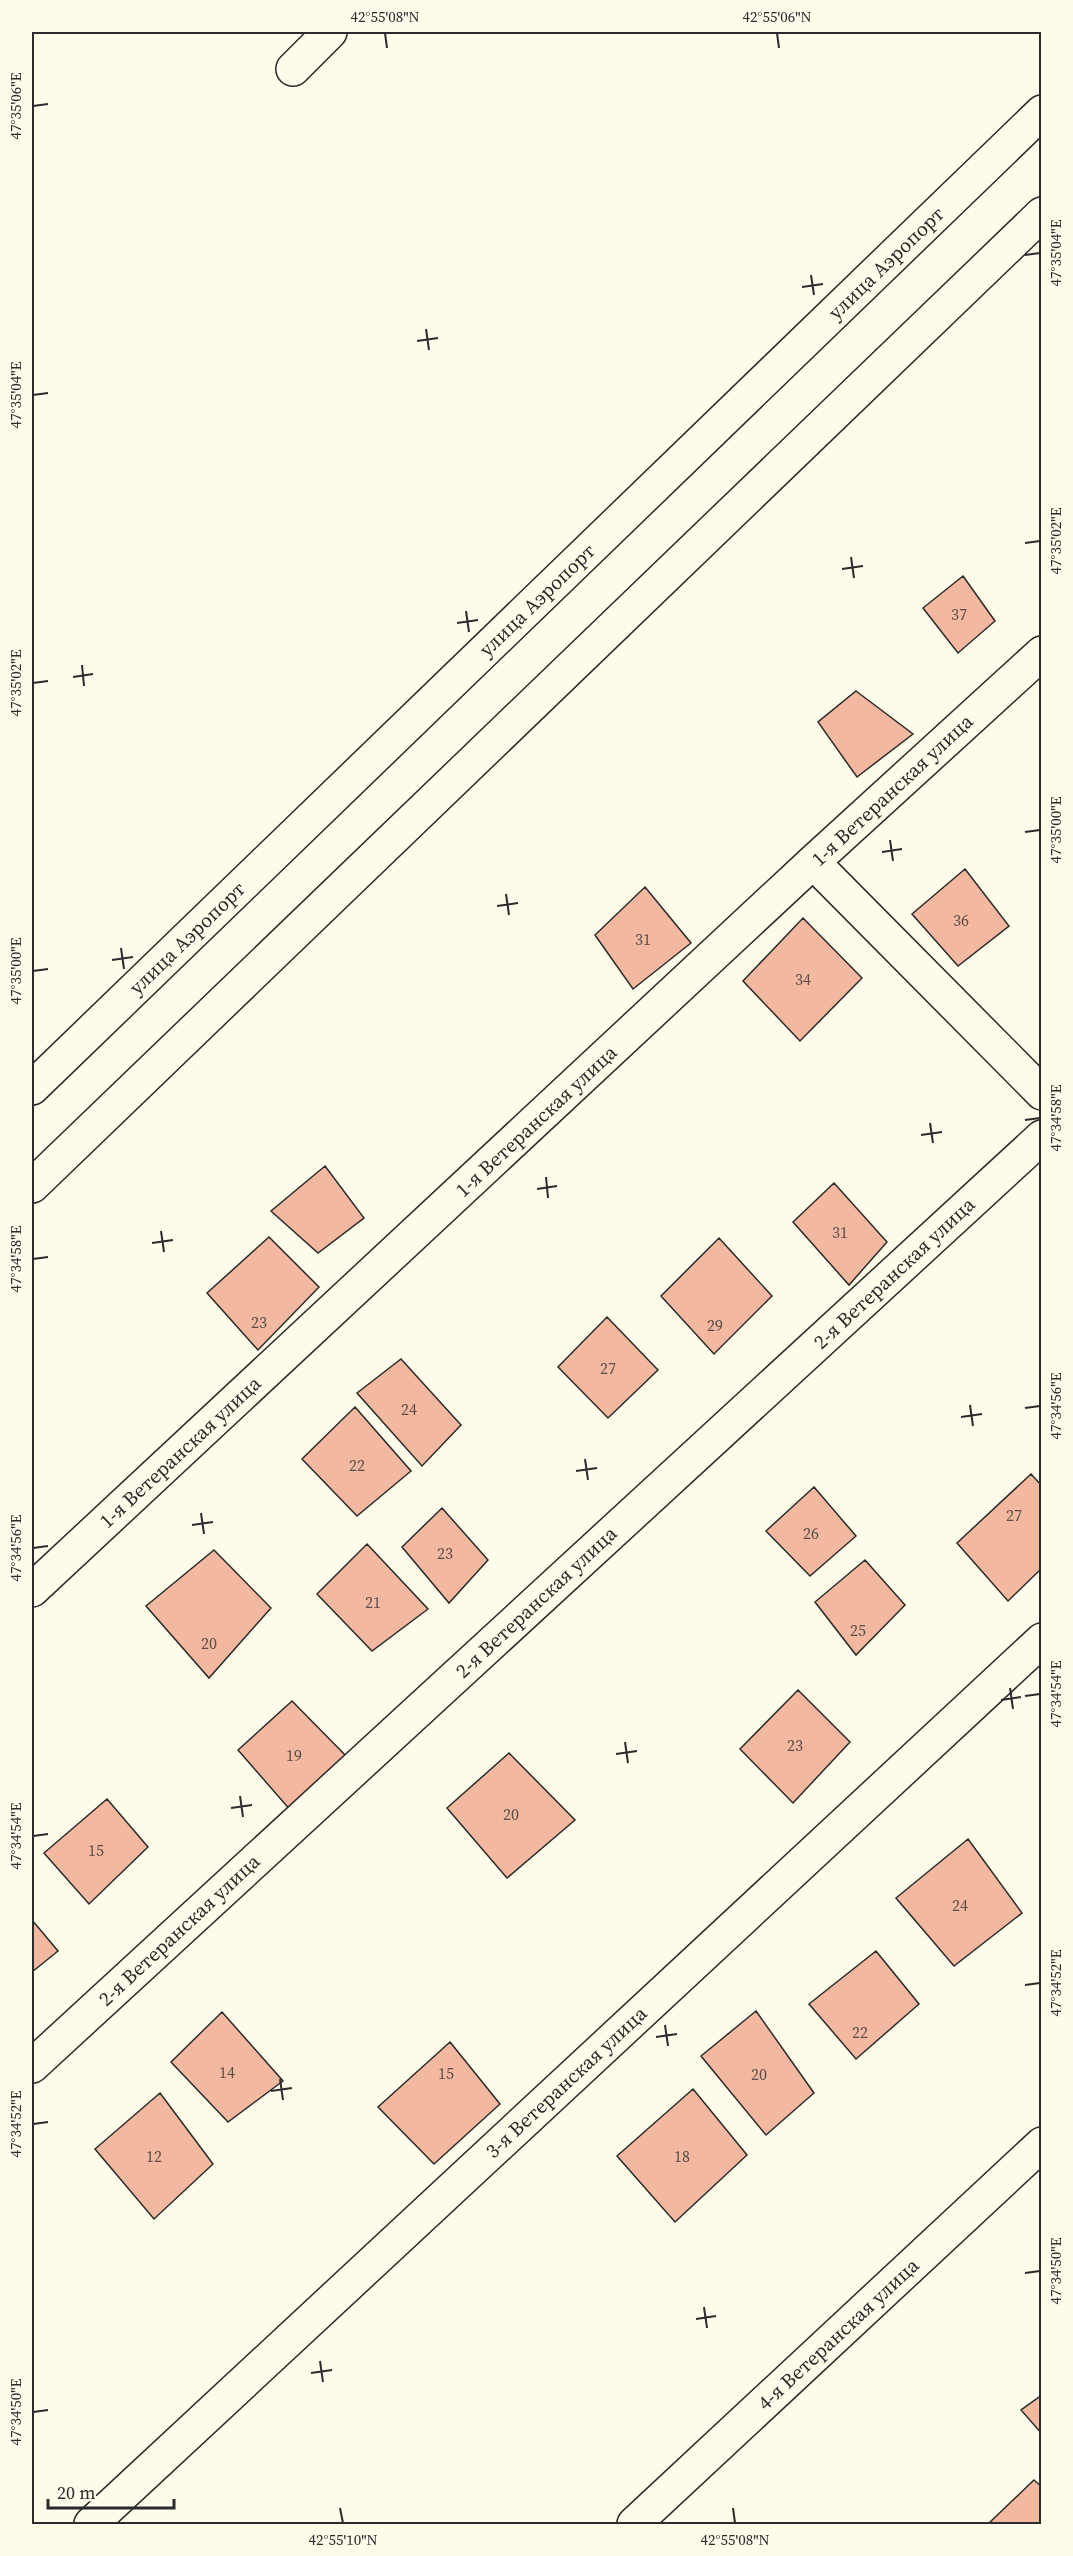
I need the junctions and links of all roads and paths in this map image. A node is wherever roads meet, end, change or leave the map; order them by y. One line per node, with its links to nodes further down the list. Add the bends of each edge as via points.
1 (330, 32): 2 (street)
2 (293, 69)
3 (1041, 112): 7 (street, улица Аэропорт)
4 (1041, 214): 10 (street)
5 (1041, 653): 6 (street, 1-я Ветеранская улица)
6 (813, 862): 8 (street); 11 (street, 1-я Ветеранская улица)
7 (32, 1088)
8 (1041, 1093)
9 (1041, 1137): 13 (street, 2-я Ветеранская улица)
10 (32, 1186)
11 (32, 1590)
12 (1041, 1640): 15 (street, 3-я Ветеранская улица)
13 (32, 2066)
14 (1041, 2144): 16 (street, 4-я Ветеранская улица)
15 (91, 2524)
16 (634, 2524)

